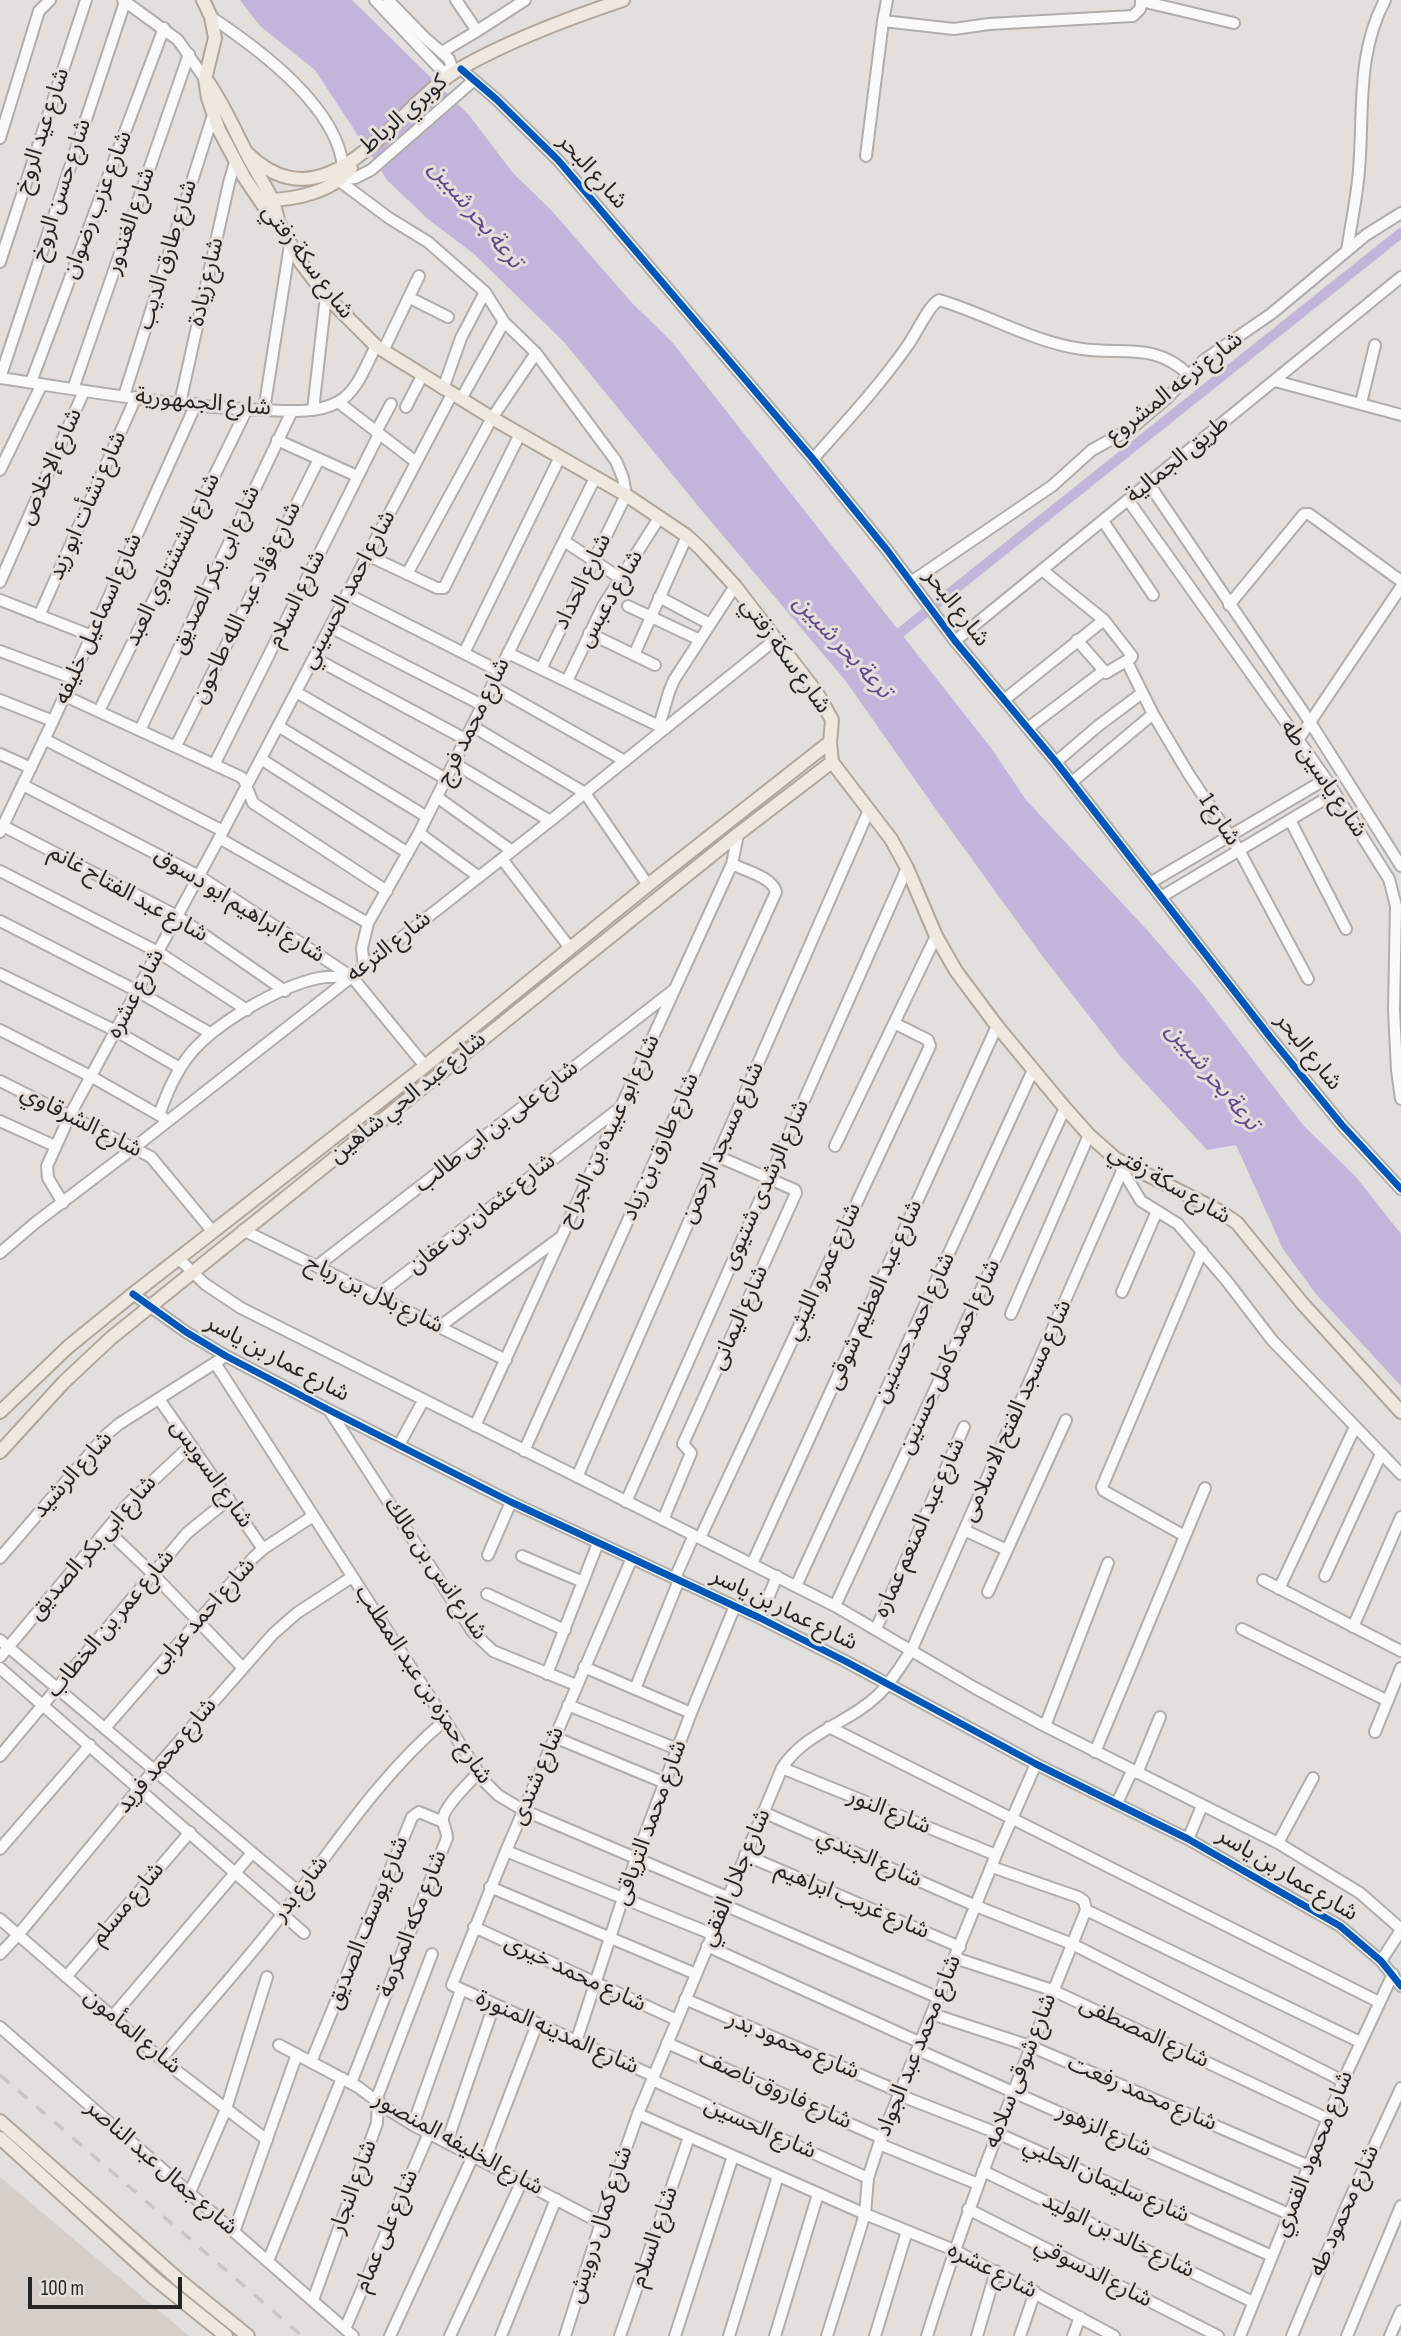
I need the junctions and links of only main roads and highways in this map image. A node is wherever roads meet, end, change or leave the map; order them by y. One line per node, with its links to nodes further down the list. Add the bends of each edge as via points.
1 (203, 0): 4 (main road, via 215,38)
2 (623, 0): 3 (main road, كوبري الرباط)
3 (601, 4): 6 (main road, كوبري الرباط, via 453,74)
4 (205, 79): 5 (main road); 7 (main road, شارع سكة زفتي, via 213,115)
5 (247, 153): 6 (main road, via 266,170 287,179); 8 (main road)
6 (340, 174): 8 (main road, via 312,193)
7 (259, 199): 8 (main road); 9 (main road, شارع سكة زفتي)
8 (273, 200): 9 (main road)
9 (278, 221): 10 (main road, شارع سكة زفتي, via 326,296 380,349 687,536 735,586 826,707 832,720)
10 (830, 742): 11 (main road, شارع سكة زفتي); 12 (main road, شارع عبد الحي شاهين, via 133,1294)
11 (832, 762): 13 (main road, شارع سكة زفتي, via 891,839 956,971 1065,1108 1119,1165 1237,1223); 14 (main road, شارع عبد الحي شاهين, via 111,1338)
12 (0, 1412)
13 (1401, 1412)
14 (0, 1452)
15 (0, 2121): 18 (main road)
16 (0, 2138): 17 (main road)
17 (217, 2333)
18 (248, 2336)

